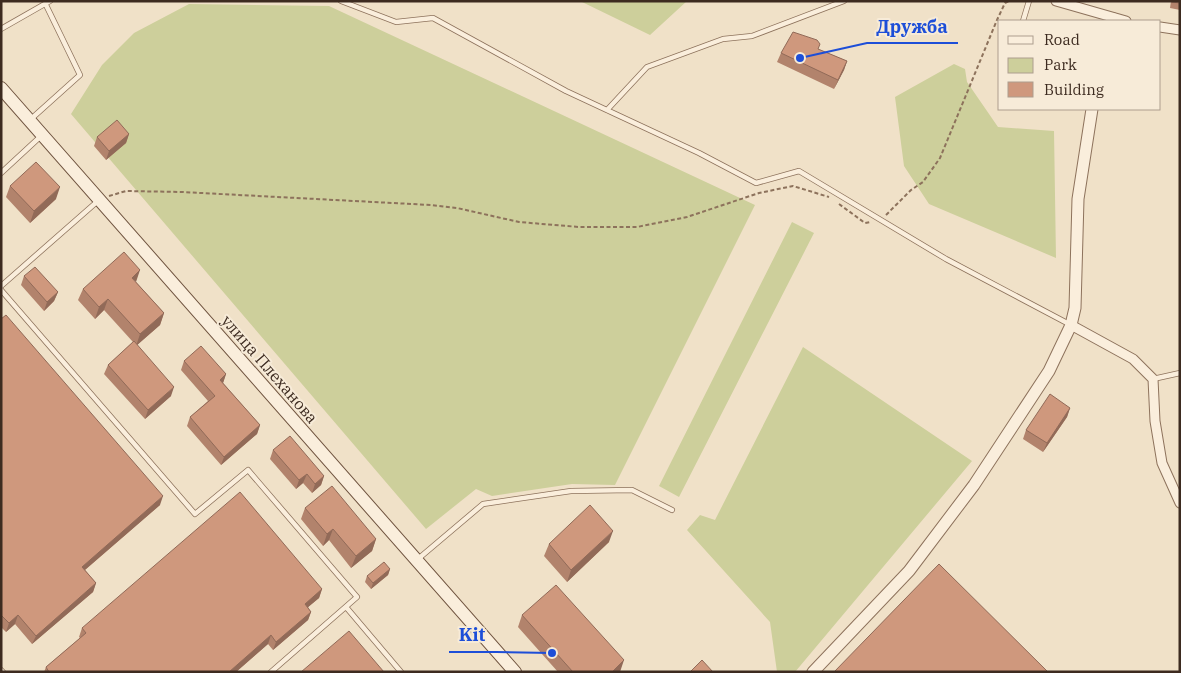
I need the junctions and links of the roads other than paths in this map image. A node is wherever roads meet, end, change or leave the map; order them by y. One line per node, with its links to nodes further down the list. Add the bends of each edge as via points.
1 (50, 1): 6 (lane)
2 (341, 1): 13 (lane, via 396,22 434,18)
3 (844, 1): 13 (lane, via 752,36 723,39 647,67)
4 (1029, 1): 7 (lane)
5 (1056, 1): 8 (street)
6 (46, 5): 10 (lane); 15 (lane, via 80,75)
7 (1023, 20)
8 (1114, 20)
9 (1161, 27): 11 (street)
10 (1, 30)
11 (1180, 30)
12 (1, 88): 15 (main road, улица Плеханова)
13 (607, 110): 21 (lane, via 756,183 799,172 946,259)
14 (1092, 110): 21 (street, via 1078,199 1075,308)
15 (30, 120): 16 (main road, улица Плеханова)
16 (42, 135): 17 (lane); 18 (main road, улица Плеханова)
17 (1, 173)
18 (100, 200): 19 (lane); 26 (main road, улица Плеханова)
19 (1, 286)
20 (1, 290): 27 (lane, via 195,514 248,470 357,597)
21 (1070, 325): 23 (street, via 1133,359); 31 (street, via 1049,371 974,485 909,571)
22 (1180, 373): 23 (lane)
23 (1153, 379): 24 (street, via 1162,463)
24 (1180, 502)
25 (672, 510): 26 (lane, via 632,490 571,491 483,504)
26 (417, 560): 30 (main road, улица Плеханова)
27 (346, 607): 28 (lane); 29 (lane)
28 (270, 672)
29 (401, 672)
30 (515, 672)
31 (813, 672)

